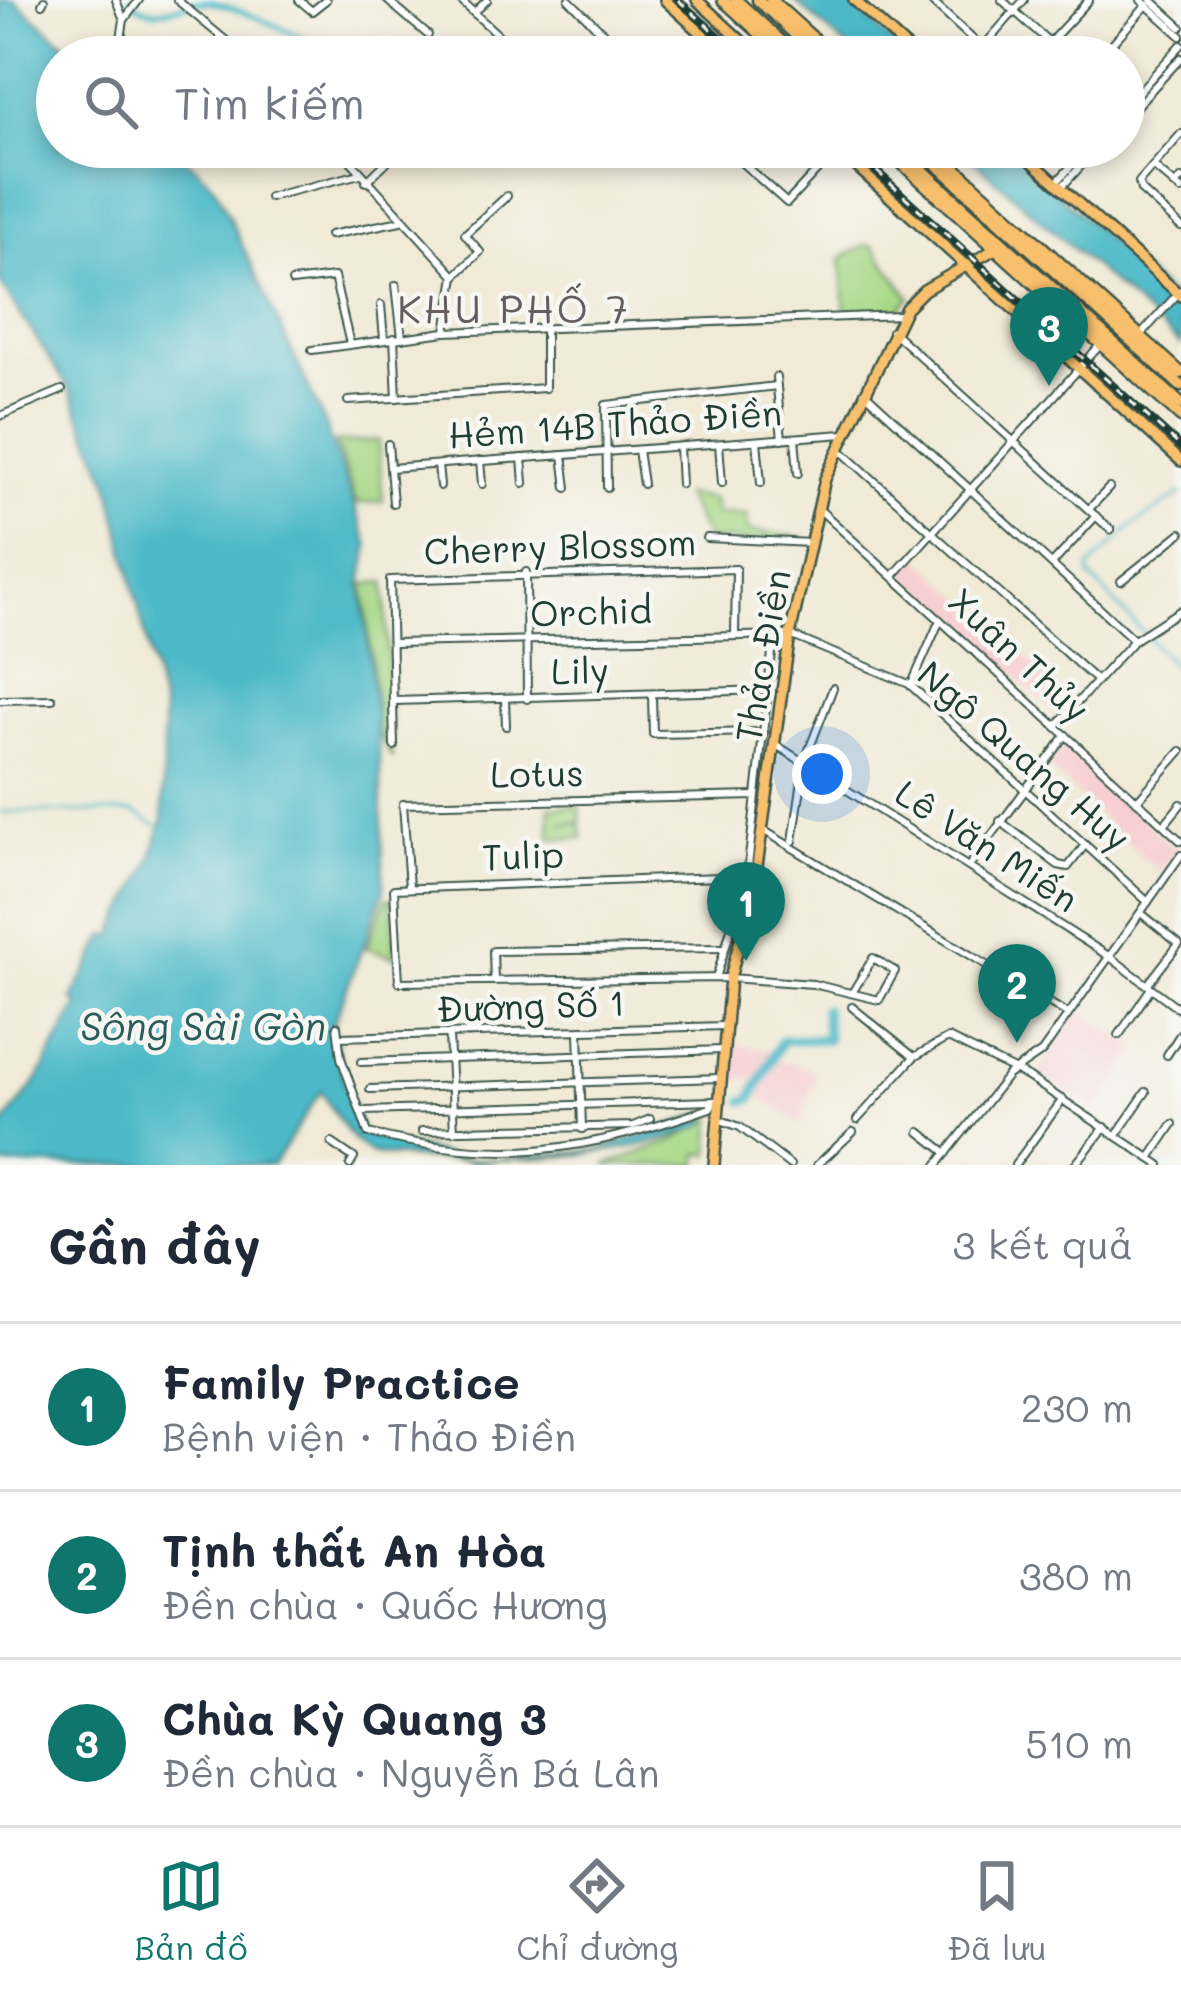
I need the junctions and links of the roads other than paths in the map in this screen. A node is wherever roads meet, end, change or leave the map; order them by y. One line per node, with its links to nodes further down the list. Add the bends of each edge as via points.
1 (116, 0): 24 (street)
2 (140, 0): 24 (street)
3 (177, 0): 27 (street)
4 (299, 0): 5 (street, via 314,11)
5 (326, 0)
6 (387, 0): 25 (street)
7 (460, 0): 23 (street)
8 (487, 0): 23 (street)
9 (569, 0): 29 (street)
10 (665, 0): 30 (main road)
11 (697, 0): 31 (main road)
12 (723, 0): 32 (highway)
13 (736, 0): 33 (highway)
14 (758, 0): 34 (highway)
15 (772, 0): 35 (highway)
16 (854, 0): 36 (main road)
17 (930, 0): 37 (street)
18 (1002, 0): 22 (street)
19 (1024, 0): 22 (street)
20 (1089, 0): 40 (street)
21 (1146, 2): 41 (street); 42 (street)
22 (1014, 11): 38 (street); 39 (street)
23 (474, 13): 28 (street)
24 (124, 20): 26 (street)
25 (428, 35)
26 (121, 36)
27 (221, 36)
28 (499, 36)
29 (606, 36)
30 (705, 36)
31 (736, 36)
32 (761, 36)
33 (775, 36)
34 (797, 36)
35 (811, 36)
36 (894, 36)
37 (969, 36)
38 (992, 36)
39 (1042, 36)
40 (1056, 36)
41 (1118, 36)
42 (1181, 36): 44 (street)
43 (1181, 58): 45 (street)
44 (1145, 81)
45 (1145, 97)
46 (1180, 137): 47 (street)
47 (1153, 166): 62 (street); 66 (street, via 1141,190)
48 (355, 168): 59 (street)
49 (380, 168): 60 (street)
50 (748, 168): 51 (street, via 787,203)
51 (818, 168)
52 (858, 168): 69 (main road)
53 (907, 168): 68 (highway)
54 (920, 168): 91 (highway)
55 (941, 168): 86 (highway)
56 (955, 168): 79 (highway)
57 (1039, 168): 61 (main road)
58 (1074, 168): 61 (street)
59 (360, 174): 60 (street); 64 (street)
60 (366, 182): 65 (street)
61 (1058, 185): 73 (main road)
62 (1179, 185)
63 (507, 196): 70 (street, via 465,234 480,251)
64 (269, 197)
65 (401, 220): 67 (street); 70 (street)
66 (1181, 227)
67 (330, 235)
68 (991, 245): 69 (main road, Thảo Điền); 82 (highway)
69 (966, 265): 75 (main road, Thảo Điền); 84 (main road)
70 (455, 276): 78 (street)
71 (292, 282): 81 (street, via 334,277)
72 (397, 285): 80 (street)
73 (1178, 294): 79 (street)
74 (381, 305): 80 (street)
75 (901, 315): 76 (street); 77 (main road, Thảo Điền)
76 (545, 328): 78 (street); 89 (street, via 545,388)
77 (892, 331): 88 (main road, Thảo Điền); 98 (street)
78 (446, 332): 80 (street)
79 (1140, 336): 85 (highway)
80 (394, 338): 81 (street); 89 (street)
81 (350, 344): 83 (street)
82 (1101, 344): 84 (street); 93 (highway)
83 (312, 350)
84 (1079, 368): 98 (street); 108 (main road)
85 (1181, 373)
86 (1181, 386)
87 (62, 390): 92 (street)
88 (864, 392): 94 (main road, Thảo Điền); 122 (street)
89 (397, 398): 90 (street)
90 (348, 401)
91 (1181, 404)
92 (0, 416)
93 (1181, 417)
94 (844, 434): 95 (street, Hẻm 14B Thảo Điền); 102 (main road, Thảo Điền)
95 (795, 438): 96 (street, Hẻm 14B Thảo Điền); 111 (street)
96 (782, 439): 97 (street, Hẻm 14B Thảo Điền); 104 (street, via 777,382 606,405)
97 (757, 441): 100 (street, Hẻm 14B Thảo Điền); 114 (street)
98 (1014, 441): 122 (street); 125 (street)
99 (388, 444): 110 (street)
100 (719, 444): 101 (street, Hẻm 14B Thảo Điền); 113 (street)
101 (679, 447): 103 (street, Hẻm 14B Thảo Điền); 117 (street)
102 (838, 448): 124 (main road, Thảo Điền); 127 (street)
103 (638, 450): 104 (street, Hẻm 14B Thảo Điền); 116 (street)
104 (607, 452): 105 (street, Hẻm 14B Thảo Điền); 119 (street)
105 (563, 455): 106 (street, Hẻm 14B Thảo Điền); 120 (street)
106 (521, 458): 107 (street, Hẻm 14B Thảo Điền); 112 (street)
107 (480, 461): 109 (street, Hẻm 14B Thảo Điền); 115 (street)
108 (1181, 461)
109 (439, 465): 110 (street, Hẻm 14B Thảo Điền); 118 (street)
110 (390, 468): 123 (street)
111 (798, 473)
112 (524, 482)
113 (722, 483)
114 (760, 483)
115 (482, 484)
116 (643, 484)
117 (681, 484)
118 (440, 486)
119 (607, 487)
120 (567, 488)
121 (1109, 488): 125 (street)
122 (970, 489): 127 (street); 131 (street)
123 (393, 503)
124 (820, 509): 130 (main road, Thảo Điền); 133 (street, Xuân Thủy)
125 (1093, 513): 126 (street); 131 (street)
126 (1112, 530)
127 (932, 532): 133 (street); 143 (street)
128 (1181, 533): 134 (street)
129 (707, 538): 130 (street)
130 (811, 543): 139 (main road, Thảo Điền)
131 (1052, 564): 140 (street)
132 (526, 572): 137 (street, Cherry Blossom, via 736,568); 141 (street); 142 (street, Cherry Blossom, via 390,580)
133 (892, 576): 136 (street, Xuân Thủy)
134 (1121, 581)
135 (1181, 610): 140 (street)
136 (940, 620): 144 (street); 154 (street, Xuân Thủy)
137 (735, 635): 138 (street, Orchid); 141 (street, Orchid)
138 (774, 635): 139 (street, Orchid); 146 (street)
139 (790, 635): 144 (street, Ngô Quang Huy); 157 (main road, Thảo Điền)
140 (1137, 639): 143 (street)
141 (526, 641): 142 (street, Orchid); 150 (street)
142 (393, 644): 152 (street)
143 (1097, 681): 154 (street)
144 (911, 686): 161 (street, Ngô Quang Huy)
145 (833, 688): 160 (street)
146 (768, 690): 147 (street, Lily); 155 (street)
147 (652, 696): 150 (street, Lily); 155 (street, via 653,734)
148 (52, 699): 151 (street)
149 (505, 699): 150 (street, Lily); 152 (street, Lily); 153 (street)
150 (527, 699)
151 (0, 700)
152 (394, 701): 158 (street)
153 (506, 726)
154 (1056, 726): 156 (street, Xuân Thủy)
155 (764, 732): 162 (street)
156 (1066, 735): 161 (street); 163 (street, Xuân Thủy)
157 (773, 743): 160 (street, Lê Văn Miến); 167 (main road, Thảo Điền)
158 (394, 746)
159 (1181, 751): 163 (street)
160 (805, 760): 168 (street); 172 (street, Lê Văn Miến)
161 (1022, 788): 165 (street); 170 (street, Ngô Quang Huy)
162 (756, 796): 173 (street); 174 (street, Lotus, via 403,804)
163 (1137, 801): 166 (street, Xuân Thủy)
164 (1181, 804): 166 (street)
165 (1000, 821): 170 (street, via 1058,865 1068,866); 172 (street)
166 (1164, 825): 169 (street, Xuân Thủy)
167 (763, 830): 181 (main road, Thảo Điền); 187 (street)
168 (793, 841)
169 (1181, 841)
170 (1084, 845): 175 (street, Ngô Quang Huy)
171 (1181, 855): 175 (street)
172 (969, 866): 179 (street, Lê Văn Miến)
173 (747, 876): 174 (street, Tulip); 178 (street)
174 (409, 887): 182 (street, via 394,889 399,982)
175 (1148, 902): 176 (street)
176 (1141, 914): 177 (street); 179 (street)
177 (1180, 945): 183 (street)
178 (724, 949): 180 (street); 182 (street, via 493,951)
179 (1110, 957): 183 (street, Lê Văn Miến); 187 (street)
180 (716, 978): 181 (street); 182 (street)
181 (730, 978): 184 (street); 189 (main road, Thảo Điền)
182 (494, 981)
183 (1149, 986): 186 (street, Lê Văn Miến); 192 (street)
184 (852, 993): 184 (street, via 879,1000 896,971 873,958)
185 (852, 1007): 199 (street)
186 (1181, 1010)
187 (1069, 1015): 201 (street, via 1042,1052)
188 (337, 1026): 194 (street)
189 (725, 1026): 190 (street, Đường Số 1); 195 (main road, Thảo Điền)
190 (579, 1031): 193 (street, Đường Số 1); 196 (street)
191 (1181, 1034): 197 (street)
192 (1119, 1035)
193 (449, 1036): 194 (street, Đường Số 1); 198 (street)
194 (339, 1037): 211 (street)
195 (723, 1050): 196 (street); 202 (main road, Thảo Điền)
196 (579, 1053): 198 (street); 203 (street)
197 (1167, 1055)
198 (450, 1056): 200 (street); 204 (street)
199 (914, 1057): 201 (street, via 948,1038); 214 (street)
200 (361, 1062)
201 (1016, 1070): 207 (street); 224 (street)
202 (721, 1078): 203 (street); 208 (main road, Thảo Điền)
203 (580, 1082): 204 (street); 209 (street)
204 (451, 1086): 205 (street); 210 (street)
205 (370, 1089)
206 (1146, 1092): 222 (street)
207 (1063, 1099): 216 (street); 231 (street)
208 (718, 1102): 209 (street); 211 (street, via 584,1149 472,1159 368,1133); 213 (main road, Thảo Điền)
209 (581, 1103): 210 (street); 217 (street)
210 (452, 1108): 211 (street); 219 (street)
211 (360, 1111)
212 (650, 1119): 217 (street)
213 (718, 1119): 227 (main road, Thảo Điền); 228 (street)
214 (857, 1120)
215 (1173, 1124): 225 (street)
216 (1105, 1127): 222 (street); 232 (street)
217 (582, 1129): 219 (street)
218 (422, 1131): 219 (street)
219 (454, 1131)
220 (853, 1132): 229 (street)
221 (920, 1132): 224 (street)
222 (1116, 1134): 225 (street)
223 (332, 1143): 226 (street, via 353,1158)
224 (946, 1153): 230 (street)
225 (1150, 1158): 233 (street)
226 (350, 1165)
227 (714, 1165)
228 (790, 1165)
229 (817, 1165)
230 (937, 1165)
231 (1016, 1165)
232 (1075, 1165)
233 (1160, 1165)

